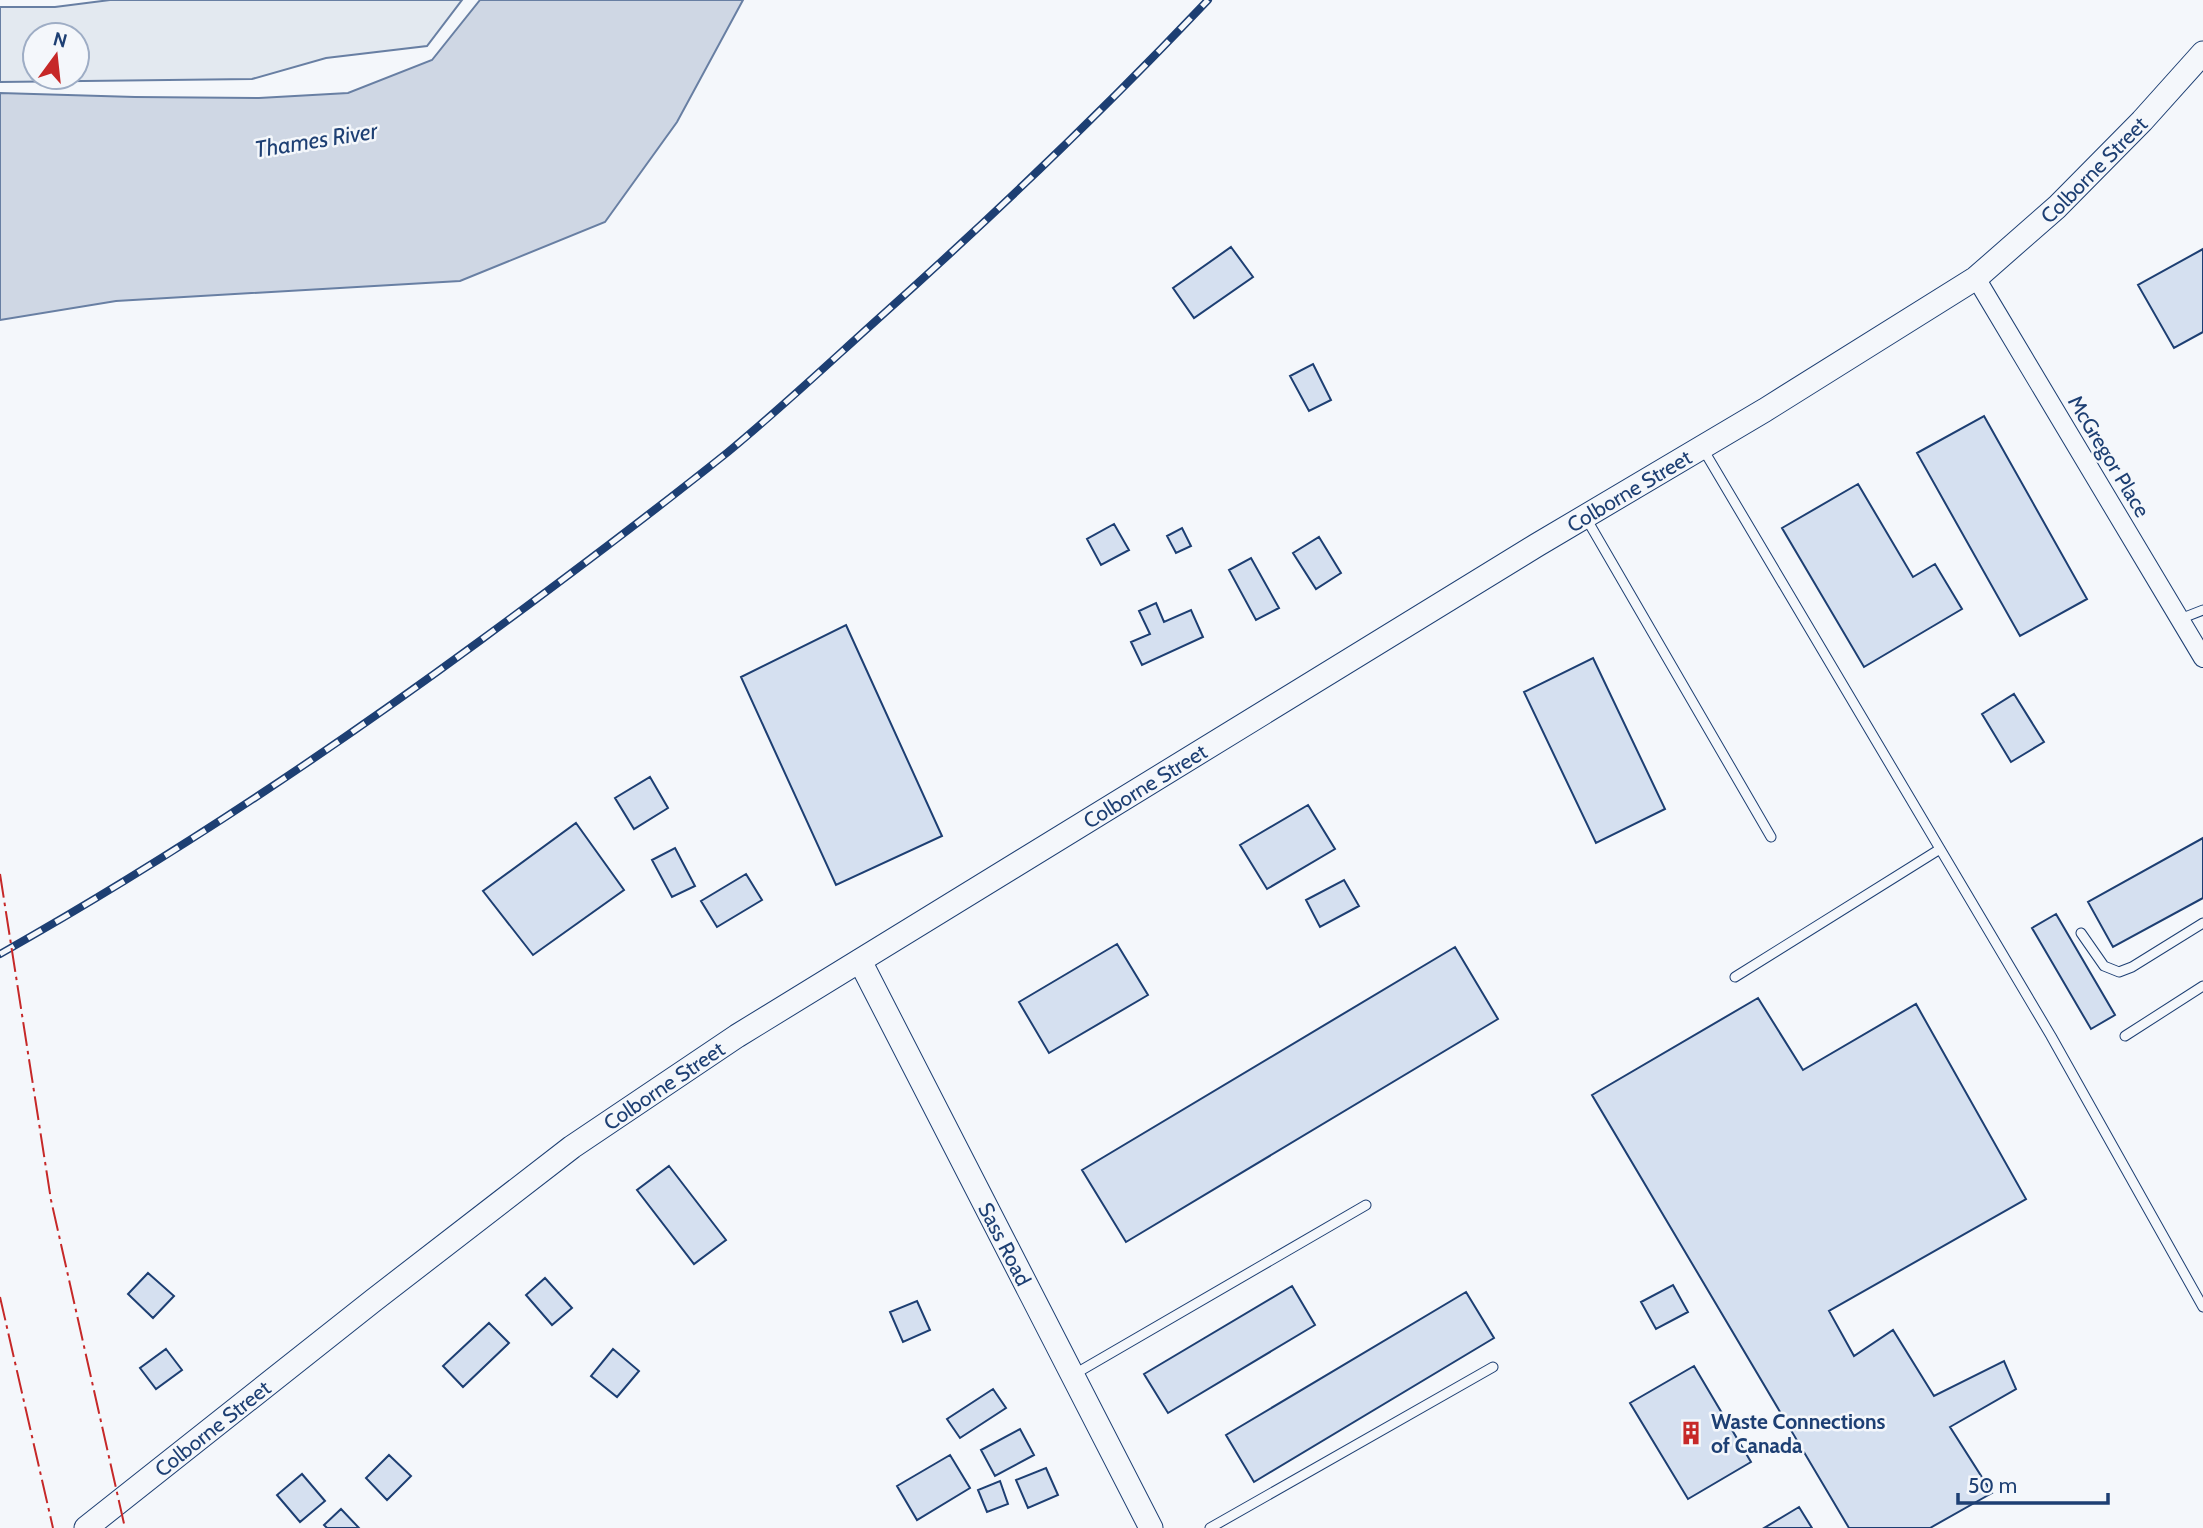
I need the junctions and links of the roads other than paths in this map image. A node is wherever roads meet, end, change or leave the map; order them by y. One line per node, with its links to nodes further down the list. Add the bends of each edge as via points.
1 (2203, 53): 2 (street, Colborne Street, via 2057,207)
2 (1976, 278): 3 (street, Colborne Street); 6 (street, McGregor Place)
3 (1702, 447): 4 (street, Colborne Street); 9 (lane)
4 (1586, 517): 8 (lane); 12 (street, Colborne Street)
5 (2203, 610): 6 (lane)
6 (2180, 619): 7 (street, McGregor Place)
7 (2203, 657)
8 (1771, 837)
9 (1940, 849): 13 (lane); 17 (lane)
10 (2203, 923): 11 (lane, via 2119,972 2104,966)
11 (2081, 933)
12 (860, 961): 19 (street, Sass Road); 20 (street, Colborne Street, via 737,1036 572,1147)
13 (1734, 976)
14 (2203, 986): 15 (lane)
15 (2125, 1036)
16 (1366, 1205): 19 (lane)
17 (2203, 1307)
18 (1493, 1367): 22 (lane)
19 (1071, 1376): 21 (street, Sass Road)
20 (86, 1528)
21 (1151, 1528)
22 (1210, 1528)

